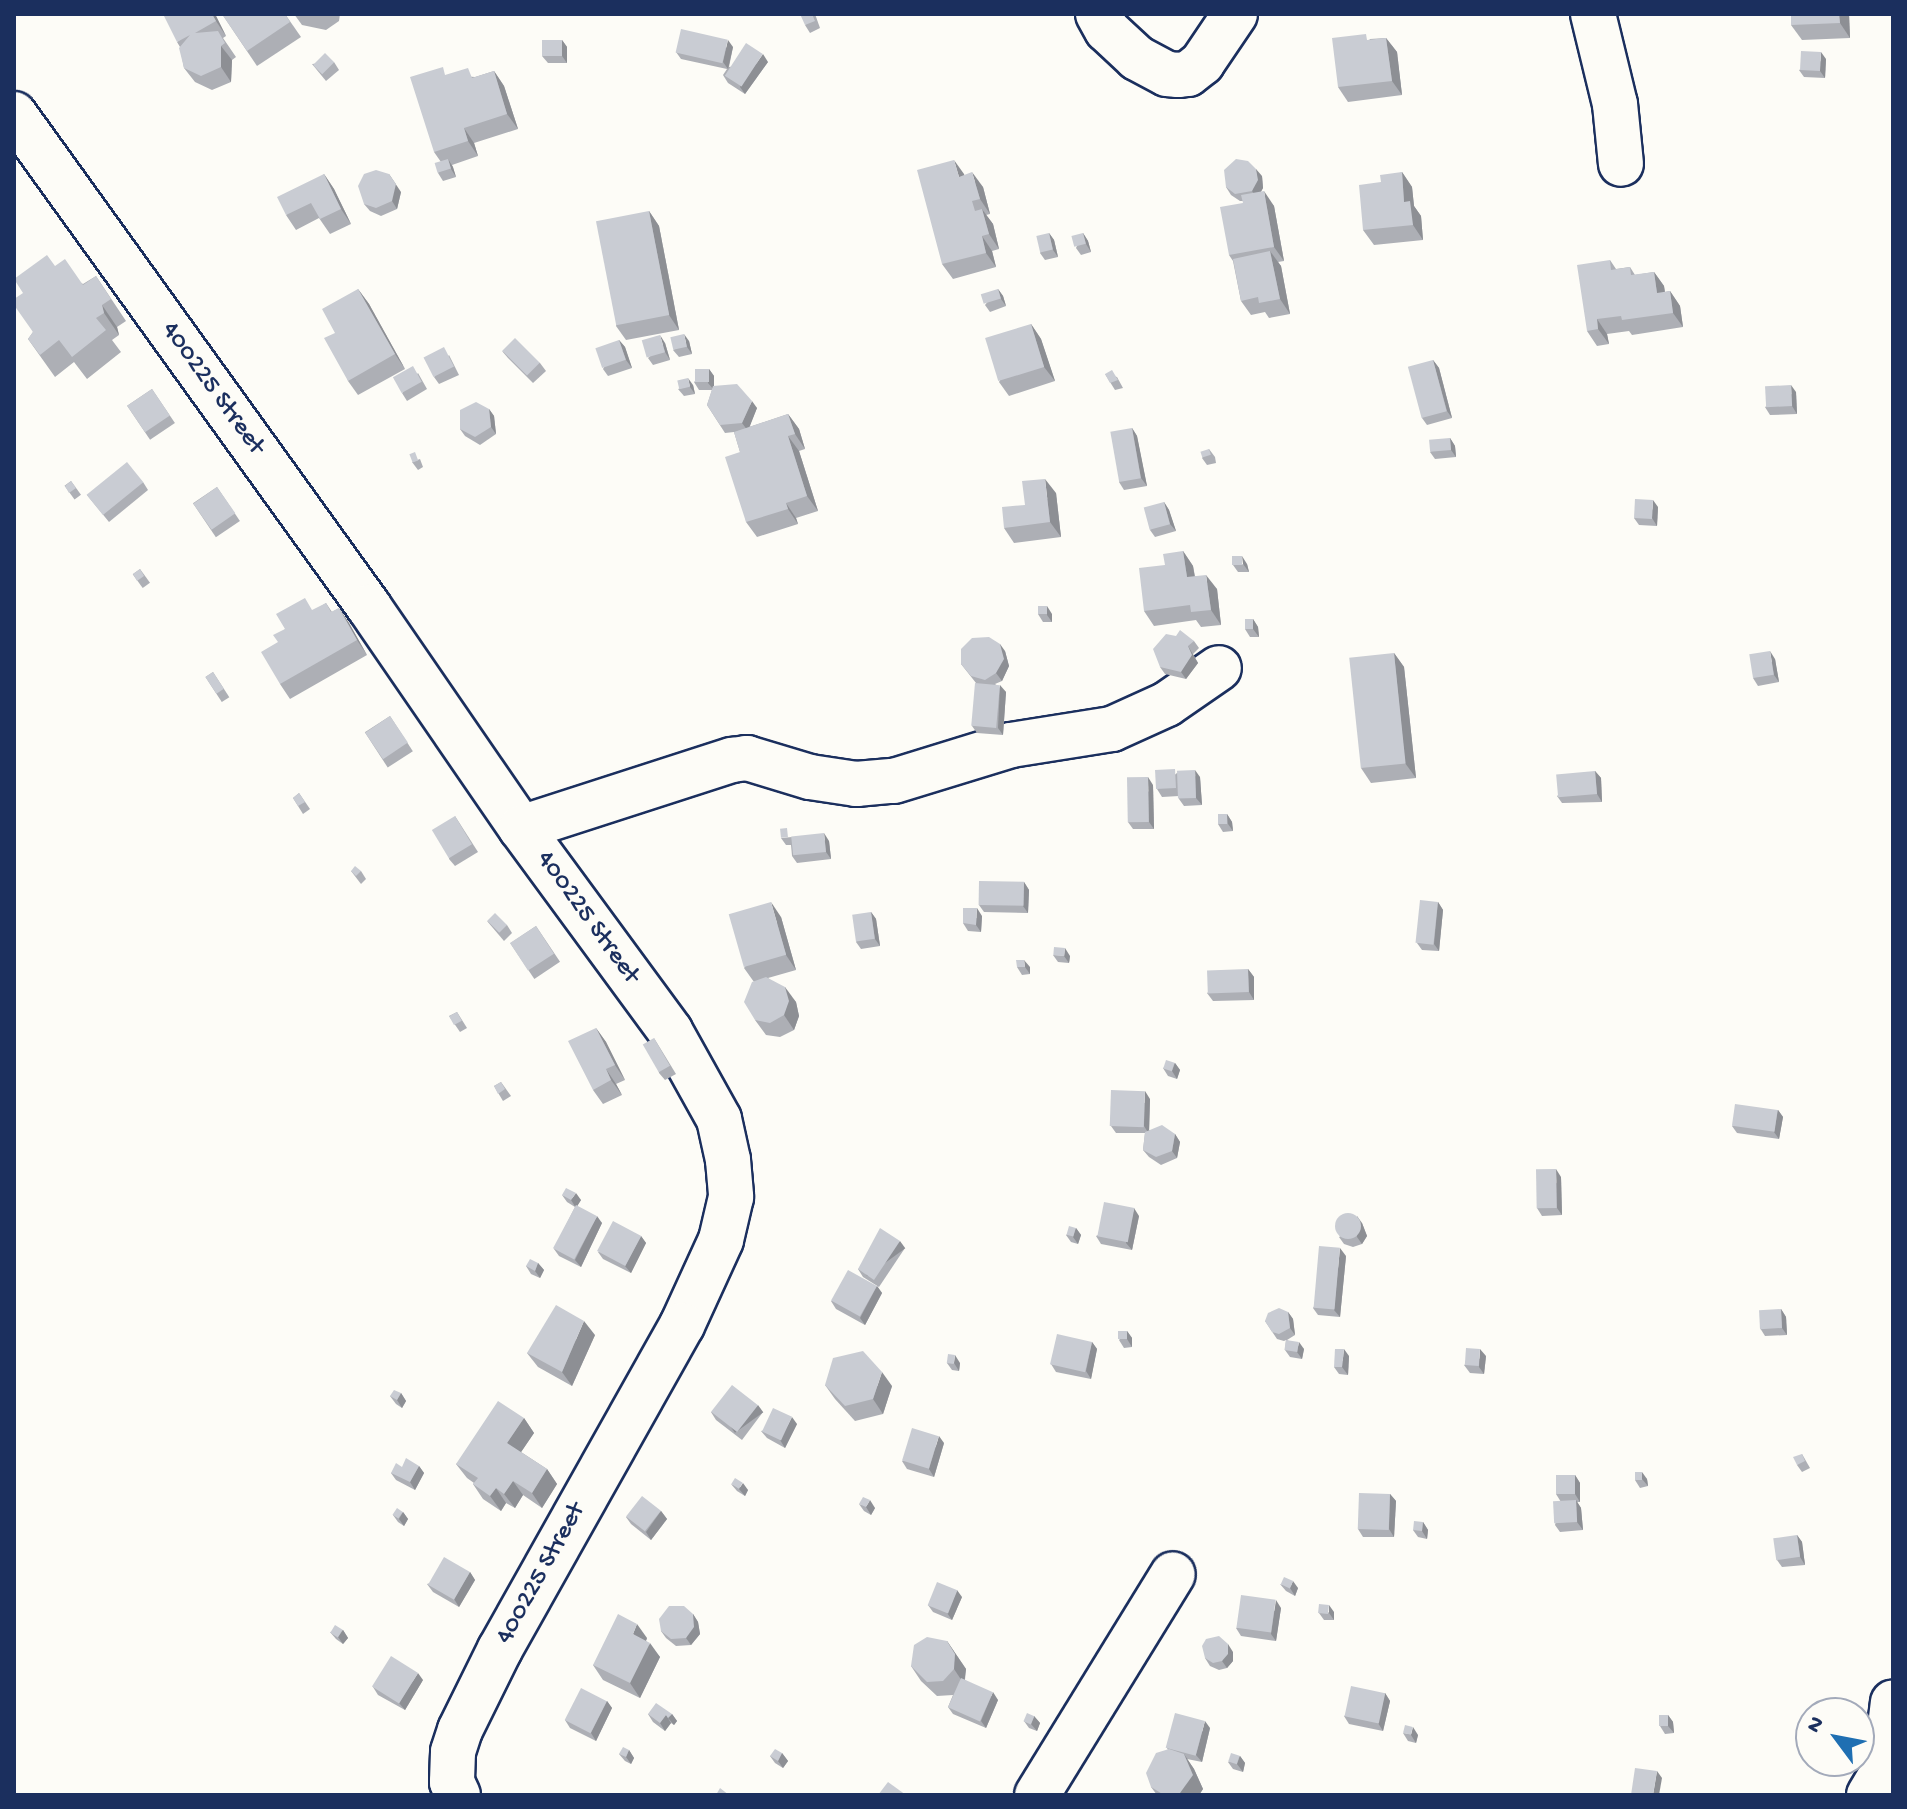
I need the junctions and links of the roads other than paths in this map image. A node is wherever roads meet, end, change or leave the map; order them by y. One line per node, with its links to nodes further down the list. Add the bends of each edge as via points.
1 (1098, 14): 2 (street, via 1137,58 1178,75 1202,63)
2 (1235, 14)
3 (1593, 14): 5 (street, via 1615,104)
4 (14, 114): 7 (street, 400225 Street, via 369,607)
5 (1621, 164)
6 (1219, 668): 7 (street, via 1167,704 1112,729 1011,745 894,781 856,784 810,777 747,758)
7 (521, 828): 10 (street, 400225 Street, via 670,1031 719,1119 731,1197 721,1240 682,1325 460,1730 452,1782)
8 (1173, 1574): 11 (street)
9 (1893, 1702): 12 (street, via 1885,1768)
10 (458, 1795)
11 (1037, 1795)
12 (1869, 1795)

